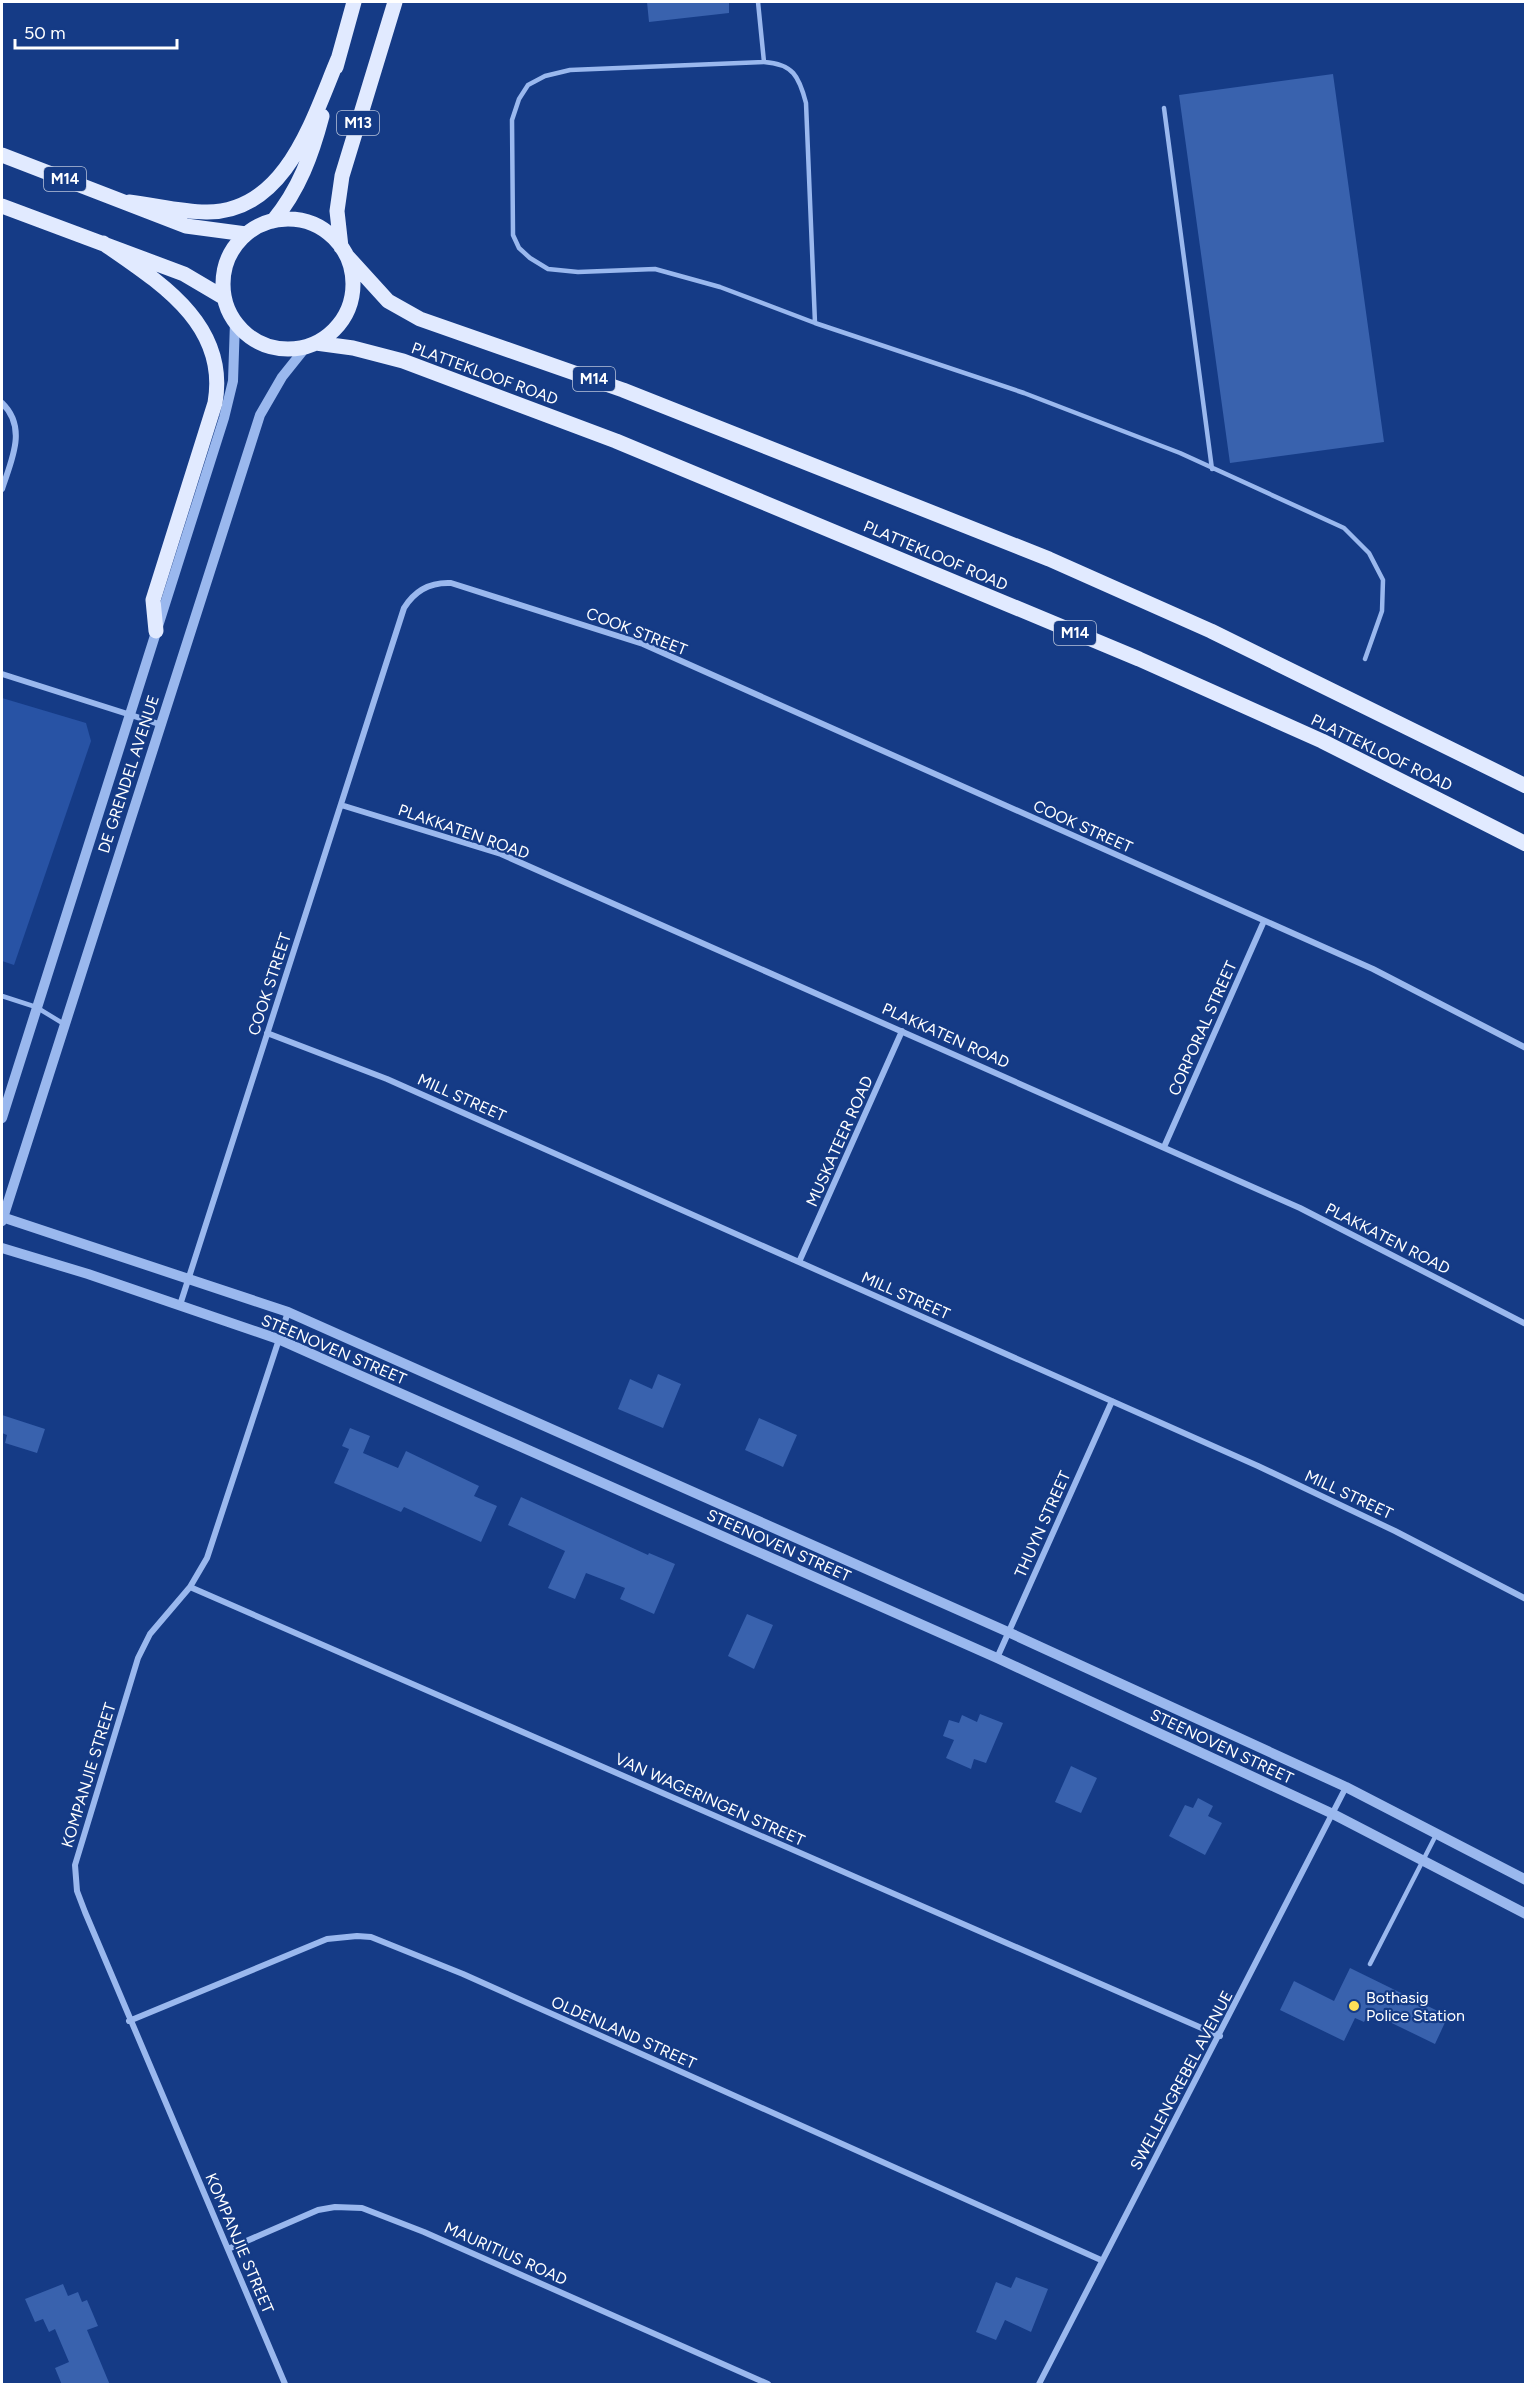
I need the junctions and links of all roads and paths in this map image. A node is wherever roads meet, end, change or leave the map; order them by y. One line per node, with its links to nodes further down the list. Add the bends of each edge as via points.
1 (354, 2): 4 (main road, M13)
2 (395, 2): 13 (main road, M13, via 342,176 337,211)
3 (758, 2): 5 (lane)
4 (338, 59): 8 (main road, via 301,146 279,176 260,193 216,212); 10 (main road, M13, via 307,165)
5 (764, 62): 16 (lane, via 790,69 806,103); 16 (lane, via 570,70 528,85 512,120 513,235 519,248 548,269 655,269 720,287)
6 (1164, 108): 19 (lane)
7 (2, 155): 8 (main road, M14)
8 (129, 202): 11 (main road, M14, via 186,226)
9 (2, 206): 12 (main road)
10 (273, 221): 11 (main road, PLATTEKLOOF ROAD / M14); 13 (main road, PLATTEKLOOF ROAD / M14, via 310,223 325,230)
11 (246, 234): 14 (main road, PLATTEKLOOF ROAD / M14, via 226,262)
12 (103, 243): 14 (main road, via 184,274); 21 (main road, via 164,286 182,304 205,336 217,369 215,403 153,600)
13 (344, 251): 17 (main road, via 353,281 350,304 337,327); 26 (main road, PLATTEKLOOF ROAD / M14, via 381,295 413,316 623,390 1049,559 1211,631)
14 (224, 297): 15 (main road, PLATTEKLOOF ROAD / M14)
15 (235, 322): 17 (main road, PLATTEKLOOF ROAD / M14, via 250,338 267,346 284,350); 21 (street, DE GRENDEL AVENUE, via 233,381)
16 (814, 323): 19 (lane, via 1024,393)
17 (311, 345): 25 (street, DE GRENDEL AVENUE, via 282,376 260,415); 28 (main road, PLATTEKLOOF ROAD / M14, via 353,348 403,361 616,441 1138,659 1322,741)
18 (2, 403): 20 (street, via 17,431)
19 (1212, 469): 22 (lane, via 1344,528 1369,553 1383,580 1383,591 1382,611)
20 (2, 489)
21 (156, 631): 24 (street, DE GRENDEL AVENUE)
22 (1365, 659)
23 (2, 674): 24 (street)
24 (130, 714): 25 (street); 31 (street, DE GRENDEL AVENUE)
25 (159, 724): 32 (street, DE GRENDEL AVENUE)
26 (1526, 786)
27 (341, 805): 29 (street, COOK STREET, via 404,608 422,588 451,583 643,644); 33 (street, PLAKKATEN ROAD, via 501,854); 34 (street, COOK STREET)
28 (1526, 844)
29 (1264, 921): 35 (street, COOK STREET, via 1373,969); 37 (street, CORPORAL STREET)
30 (2, 996): 31 (lane)
31 (36, 1007): 32 (lane); 36 (street, DE GRENDEL AVENUE)
32 (64, 1024): 38 (street, DE GRENDEL AVENUE)
33 (902, 1031): 37 (street, PLAKKATEN ROAD); 40 (street, MUSKATEER ROAD)
34 (267, 1033): 40 (street, MILL STREET, via 387,1079); 41 (street, COOK STREET)
35 (1526, 1048)
36 (2, 1118)
37 (1164, 1147): 44 (street, PLAKKATEN ROAD, via 1300,1208)
38 (2, 1218): 41 (street, STEENOVEN STREET)
39 (2, 1248): 42 (street, STEENOVEN STREET)
40 (799, 1262): 46 (street, MILL STREET)
41 (189, 1277): 42 (street, COOK STREET); 43 (street, STEENOVEN STREET)
42 (180, 1305): 45 (street, STEENOVEN STREET)
43 (288, 1312): 45 (street, KOMPANJIE STREET); 49 (street, STEENOVEN STREET)
44 (1526, 1324)
45 (278, 1339): 47 (street, KOMPANJIE STREET, via 207,1558); 50 (street, STEENOVEN STREET)
46 (1112, 1401): 48 (street, MILL STREET, via 1374,1521); 49 (street, THUYN STREET)
47 (190, 1587): 58 (street, KOMPANJIE STREET, via 159,1621 143,1647 76,1853 77,1891); 59 (street, VAN WAGERINGEN STREET)
48 (1526, 1599)
49 (1008, 1632): 50 (street, THUYN STREET); 51 (street, STEENOVEN STREET)
50 (997, 1658): 52 (street, STEENOVEN STREET)
51 (1346, 1787): 52 (street, SWELLENGREBEL AVENUE); 53 (street, STEENOVEN STREET)
52 (1333, 1814): 54 (street, STEENOVEN STREET); 59 (street, SWELLENGREBEL AVENUE)
53 (1437, 1833): 54 (lane); 55 (street, STEENOVEN STREET)
54 (1423, 1860): 56 (street, STEENOVEN STREET); 57 (lane)
55 (1526, 1880)
56 (1526, 1914)
57 (1370, 1964)
58 (129, 2021): 60 (street, KOMPANJIE STREET); 61 (street, OLDENLAND STREET, via 327,1939 371,1937 463,1974)
59 (1220, 2036): 61 (street, SWELLENGREBEL AVENUE)
60 (228, 2248): 62 (street, KOMPANJIE STREET); 63 (street, MAURITIUS ROAD, via 318,2210 362,2208)
61 (1101, 2260): 64 (street, SWELLENGREBEL AVENUE)
62 (285, 2385)
63 (768, 2385)
64 (1039, 2385)

